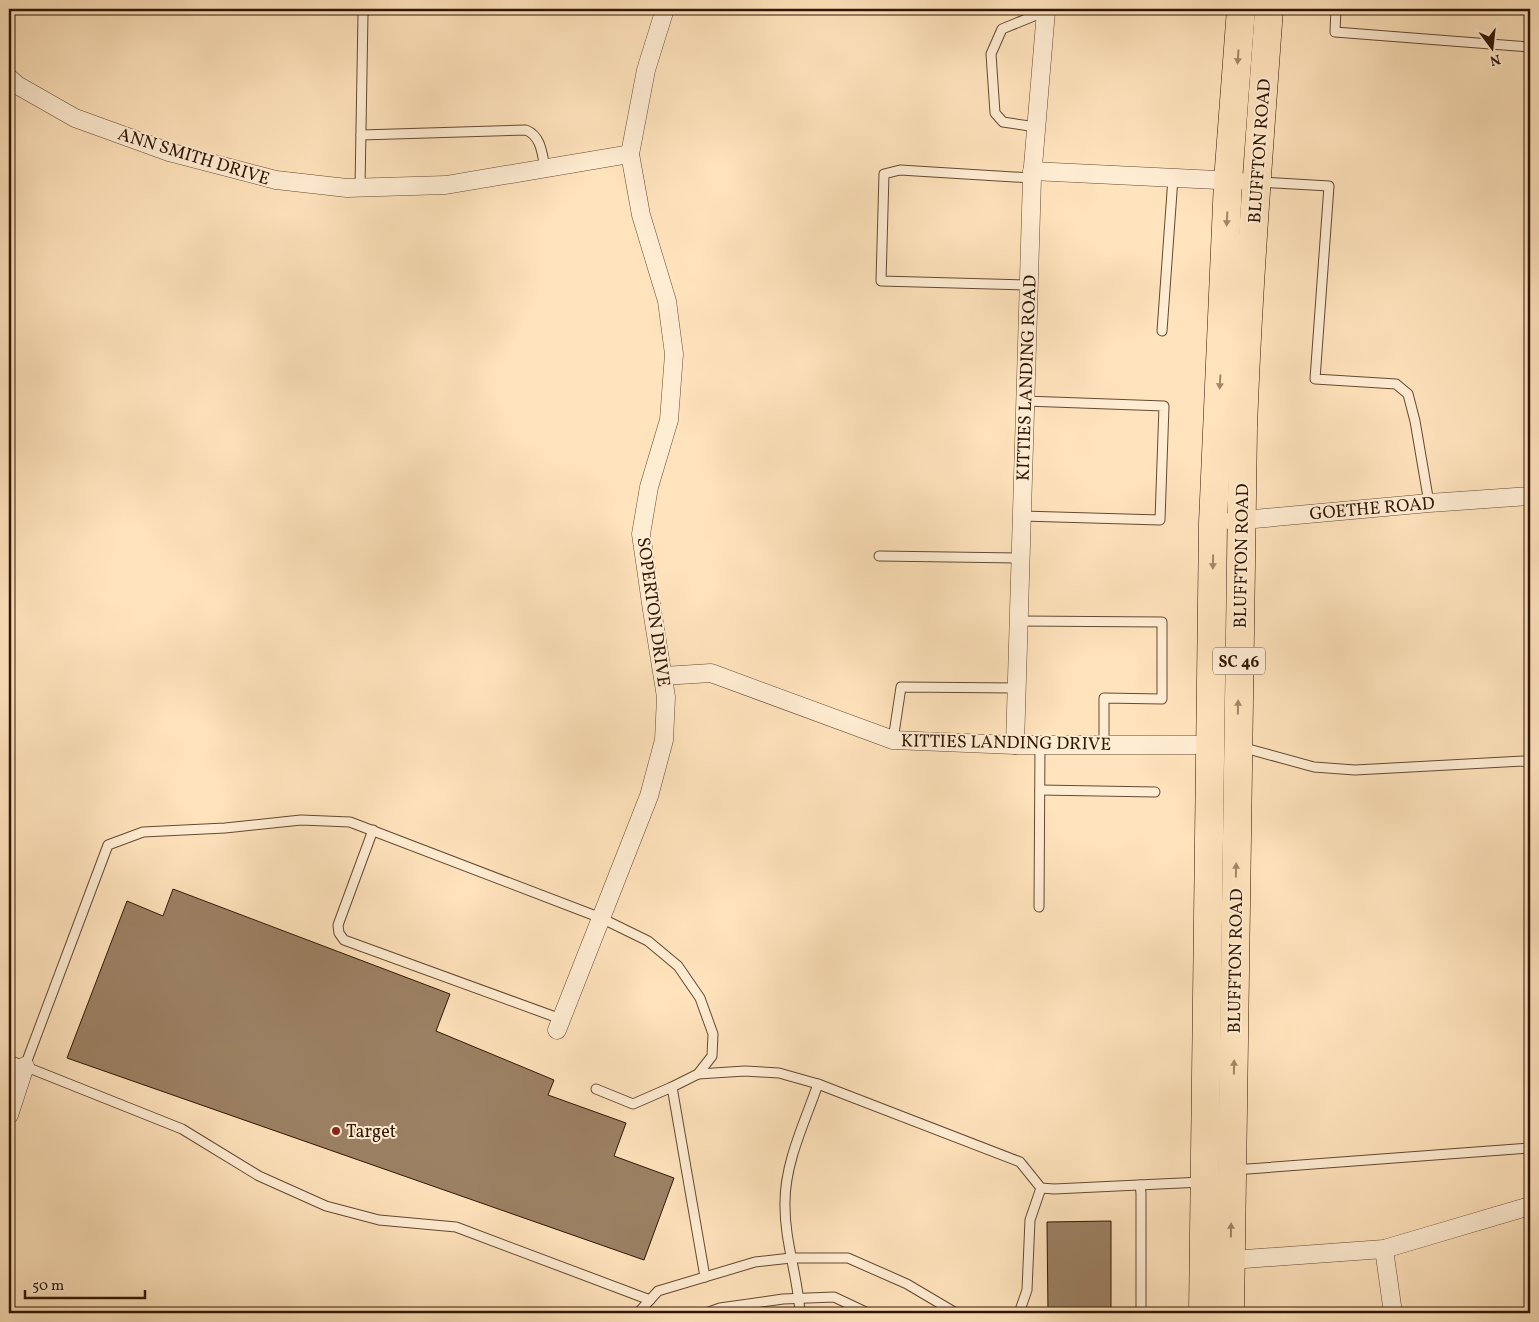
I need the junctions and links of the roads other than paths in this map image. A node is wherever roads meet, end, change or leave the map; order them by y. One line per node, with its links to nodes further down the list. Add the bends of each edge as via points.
1 (367, 9): 10 (lane, via 363,14)
2 (665, 9): 11 (street, SOPERTON DRIVE, via 646,70)
3 (1241, 9): 15 (main road, BLUFFTON ROAD / SC 46, one-way to 15)
4 (1269, 9): 16 (main road, BLUFFTON ROAD / SC 46)
5 (1336, 9): 7 (lane, via 1335,32)
6 (1046, 11): 9 (street, KITTIES LANDING ROAD); 9 (lane, via 1002,29 991,54 996,114 1003,122)
7 (1530, 48)
8 (9, 78): 17 (street, ANN SMITH DRIVE, via 75,118 169,152 276,180)
9 (1036, 127): 13 (street, KITTIES LANDING ROAD)
10 (361, 135): 12 (lane, via 526,130 537,137); 17 (lane)
11 (630, 154): 12 (street, ANN SMITH DRIVE); 29 (street, SOPERTON DRIVE, via 641,215 667,300 674,354 668,420 649,487 641,534)
12 (545, 168): 17 (street, ANN SMITH DRIVE, via 446,184)
13 (1032, 174): 14 (street); 18 (street, KITTIES LANDING ROAD); 18 (lane, via 900,170 884,174 881,281)
14 (1173, 178): 15 (street); 19 (lane)
15 (1228, 181): 16 (street); 25 (main road, BLUFFTON ROAD / SC 46, one-way to 25)
16 (1256, 181): 22 (lane, via 1329,186 1314,379 1396,384 1408,394); 24 (main road, BLUFFTON ROAD / SC 46, via 1245,353)
17 (360, 187)
18 (1028, 285): 20 (street, KITTIES LANDING ROAD)
19 (1162, 331)
20 (1025, 400): 23 (street, KITTIES LANDING ROAD); 23 (lane, via 1164,406 1160,520)
21 (1530, 496): 22 (street, GOETHE ROAD)
22 (1429, 503): 24 (street, GOETHE ROAD)
23 (1022, 516): 27 (street, KITTIES LANDING ROAD)
24 (1242, 519): 25 (street, GOETHE ROAD); 35 (main road, BLUFFTON ROAD / SC 46, one-way to 24)
25 (1213, 523): 35 (main road, BLUFFTON ROAD / SC 46, one-way to 35)
26 (879, 556): 27 (lane)
27 (1020, 558): 28 (street, KITTIES LANDING ROAD)
28 (1019, 621): 30 (street, KITTIES LANDING ROAD); 34 (lane, via 1162,622 1162,699 1104,698)
29 (663, 676): 31 (street, KITTIES LANDING DRIVE, via 710,673); 41 (street, SOPERTON DRIVE, via 666,696 664,740 649,796)
30 (1017, 688): 31 (lane, via 901,687); 32 (street, KITTIES LANDING ROAD)
31 (893, 740): 32 (street, KITTIES LANDING DRIVE)
32 (1015, 744): 33 (street, KITTIES LANDING DRIVE)
33 (1040, 744): 34 (street, KITTIES LANDING DRIVE); 37 (lane)
34 (1104, 744): 35 (street, KITTIES LANDING DRIVE)
35 (1224, 745): 36 (lane, via 1314,767 1355,770 1523,761); 50 (main road, BLUFFTON ROAD / SC 46, one-way to 35); 51 (main road, BLUFFTON ROAD / SC 46)
36 (1530, 764)
37 (1040, 790): 38 (lane); 40 (lane)
38 (1155, 792)
39 (373, 830): 41 (lane); 42 (lane, via 338,925 338,933 344,940); 43 (lane, via 350,822 302,820 143,832 108,845)
40 (1039, 907)
41 (601, 918): 42 (street, SOPERTON DRIVE); 44 (lane, via 648,941 678,966 700,998 713,1034 712,1056)
42 (559, 1024)
43 (17, 1063): 48 (street); 60 (lane, via 182,1128 259,1176 326,1206 379,1220 456,1227)
44 (698, 1074): 45 (lane, via 745,1070 779,1073); 46 (lane)
45 (818, 1084): 53 (lane, via 1020,1162); 56 (lane, via 788,1173 784,1204)
46 (672, 1087): 47 (lane, via 633,1104); 58 (lane)
47 (596, 1090)
48 (9, 1115)
49 (1530, 1148): 50 (lane)
50 (1232, 1170): 57 (main road, BLUFFTON ROAD / SC 46, one-way to 50)
51 (1204, 1182): 52 (lane); 68 (main road, BLUFFTON ROAD / SC 46)
52 (1140, 1185): 53 (lane); 67 (lane)
53 (1041, 1188): 66 (lane, via 1030,1220 1027,1290)
54 (1530, 1206): 55 (street)
55 (1384, 1250): 57 (street); 70 (street)
56 (791, 1258): 58 (lane, via 755,1262); 59 (lane); 65 (lane, via 848,1258 907,1284)
57 (1231, 1260): 69 (main road, BLUFFTON ROAD / SC 46)
58 (705, 1276): 60 (lane, via 658,1291)
59 (799, 1298): 62 (lane, via 720,1308); 63 (lane); 64 (lane, via 834,1297)
60 (650, 1300): 61 (lane)
61 (638, 1313)
62 (706, 1313)
63 (800, 1313)
64 (868, 1313)
65 (956, 1313)
66 (1020, 1313)
67 (1141, 1313)
68 (1203, 1313)
69 (1230, 1313)
70 (1393, 1313)

